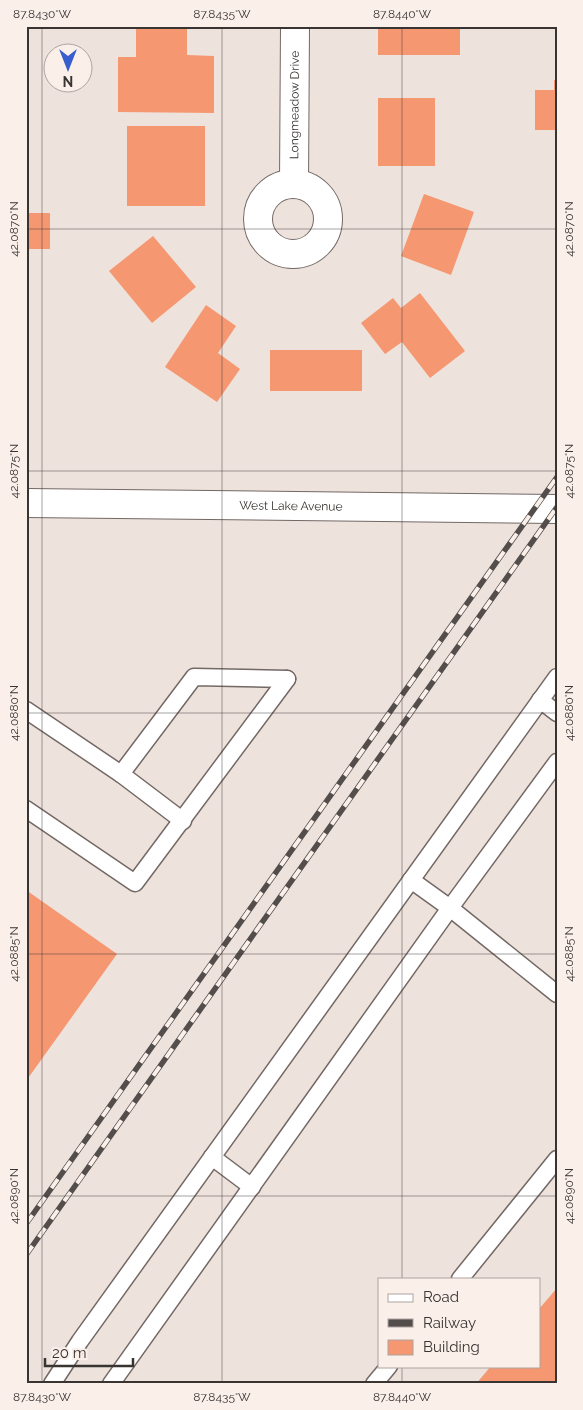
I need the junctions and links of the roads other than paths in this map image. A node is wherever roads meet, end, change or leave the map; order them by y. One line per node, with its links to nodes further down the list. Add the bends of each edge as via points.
1 (295, 26): 2 (street, Longmeadow Drive)
2 (294, 184)
3 (26, 503): 4 (street, West Lake Avenue)
4 (557, 509)
5 (557, 676): 6 (lane)
6 (540, 700): 8 (lane); 13 (lane)
7 (26, 710): 10 (lane)
8 (557, 712)
9 (557, 762): 14 (lane)
10 (121, 774): 12 (lane); 12 (lane, via 194,677 287,679)
11 (26, 808): 12 (lane, via 135,883)
12 (183, 821)
13 (411, 880): 14 (lane); 16 (lane)
14 (450, 908): 15 (lane); 18 (lane)
15 (557, 994)
16 (212, 1157): 18 (lane); 21 (lane)
17 (557, 1159): 19 (lane)
18 (252, 1186): 22 (lane)
19 (461, 1278)
20 (386, 1368): 23 (lane)
21 (52, 1384)
22 (112, 1384)
23 (374, 1384)

